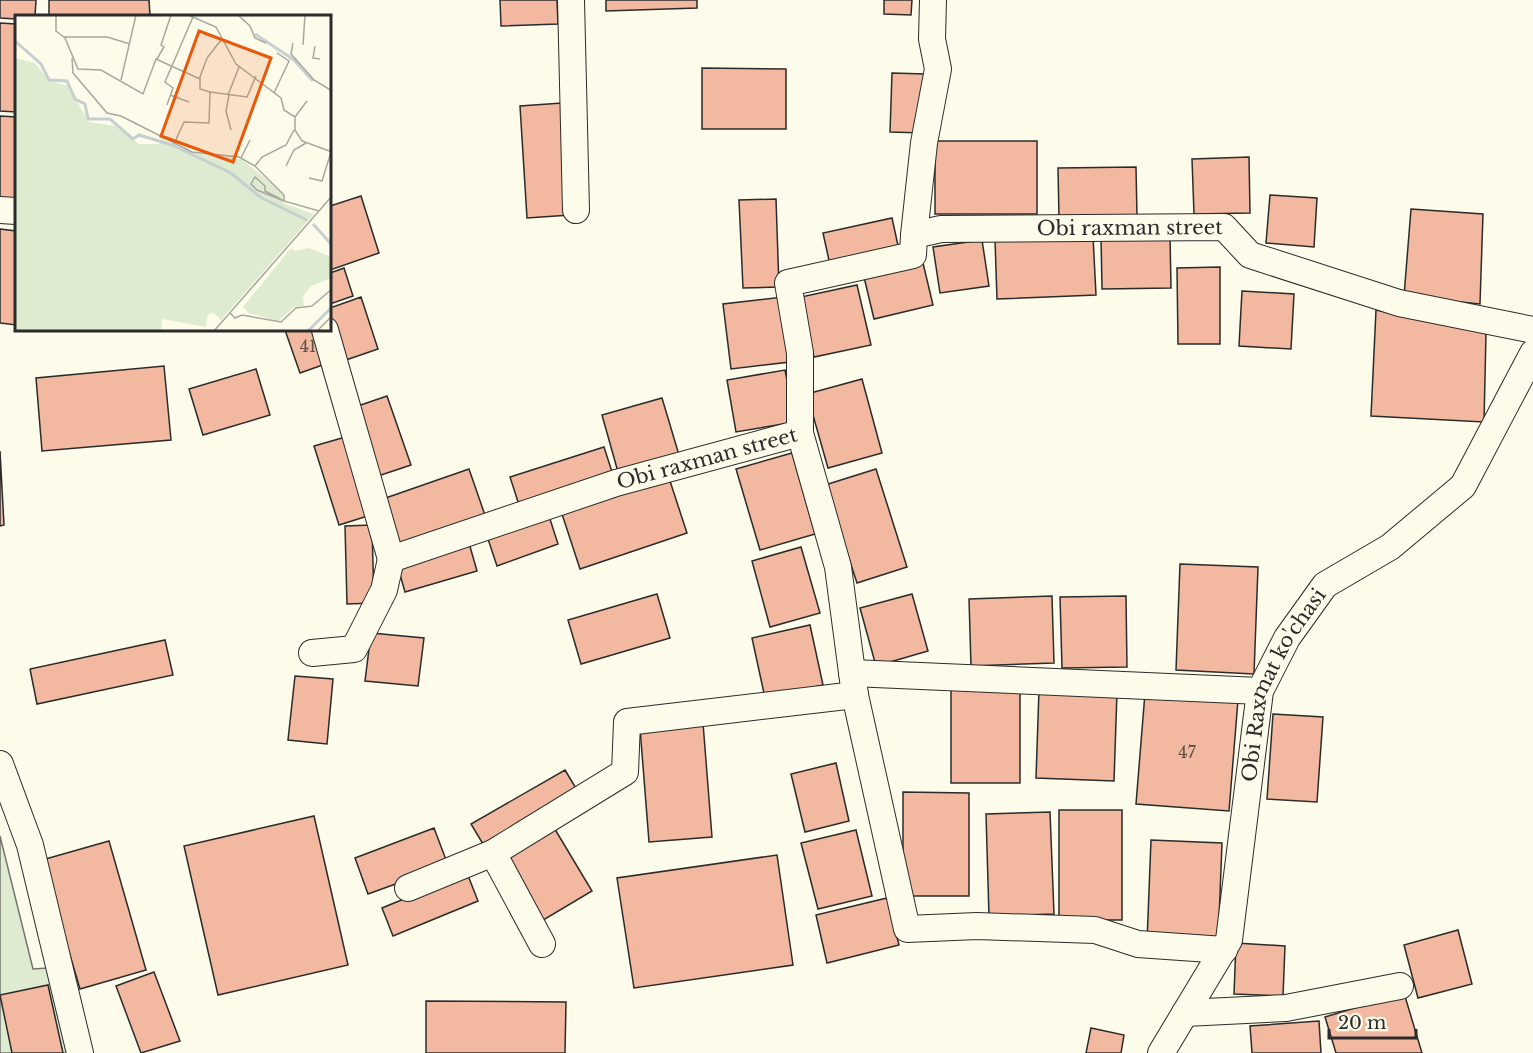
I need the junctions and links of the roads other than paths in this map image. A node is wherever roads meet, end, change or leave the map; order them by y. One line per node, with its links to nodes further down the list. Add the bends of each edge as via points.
1 (571, 0): 4 (street)
2 (933, 0): 6 (street, via 932,39 938,69 924,143)
3 (0, 210): 5 (street)
4 (576, 210)
5 (15, 211)
6 (914, 235): 7 (street, Obi raxman street, via 941,229 1224,227 1250,255 1399,303); 10 (street, Obi raxman street, via 913,255 788,283 800,353)
7 (1533, 330)
8 (326, 332): 11 (street)
9 (1533, 353): 14 (street, Obi Raxmat ko'chasi, via 1463,486 1390,547 1325,585 1287,638)
10 (800, 433): 11 (street, Obi raxman street, via 616,483); 13 (street, via 838,567)
11 (391, 560): 12 (street, via 384,590 354,649)
12 (312, 653)
13 (853, 684): 14 (street); 16 (street, via 627,722 625,772); 19 (street, via 907,929 977,926 1095,930 1138,944)
14 (1260, 690): 19 (street, Obi Raxmat ko'chasi, via 1230,940)
15 (0, 764): 22 (street, via 30,845)
16 (493, 853): 17 (street); 18 (street)
17 (408, 888)
18 (542, 944)
19 (1224, 950): 21 (street, Obi Raxmat ko'chasi)
20 (1400, 986): 21 (street, via 1286,1008)
21 (1185, 1012): 23 (street, Obi Raxmat ko'chasi)
22 (80, 1053)
23 (1161, 1053)

